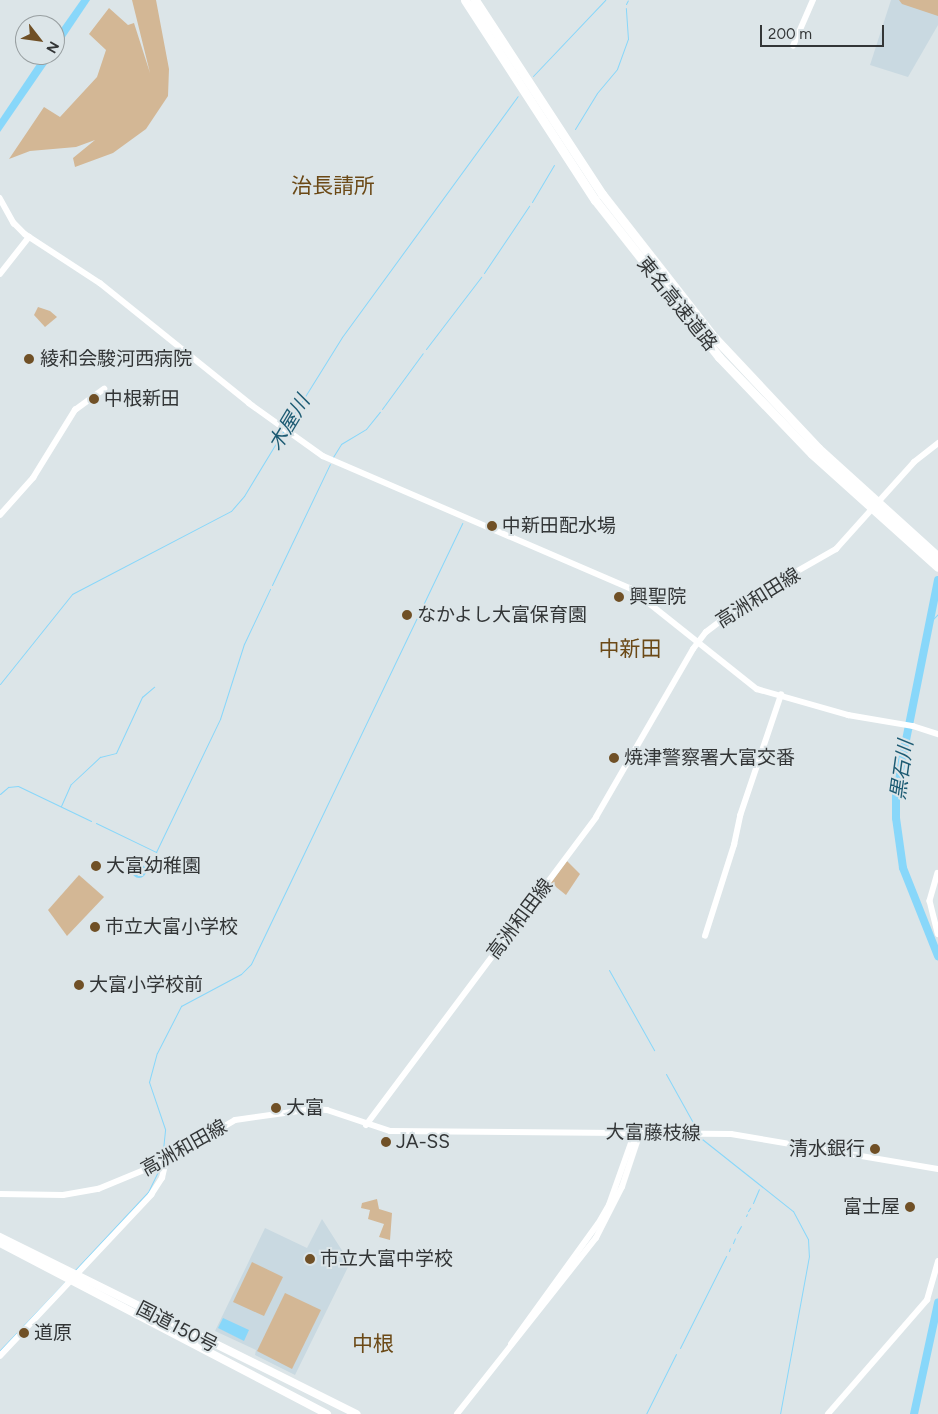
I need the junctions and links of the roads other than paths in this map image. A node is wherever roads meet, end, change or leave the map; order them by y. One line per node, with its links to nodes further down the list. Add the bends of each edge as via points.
1 (465, 0): 10 (highway, 東名高速道路, via 581,180 670,297 748,388)
2 (475, 0): 10 (highway, 東名高速道路, via 553,123 659,271 776,407)
3 (813, 0): 4 (street)
4 (792, 46)
5 (0, 198): 6 (street, via 14,223)
6 (29, 237): 7 (street); 14 (street, via 100,283 284,430 333,461 630,588)
7 (0, 274)
8 (104, 389): 11 (street, via 75,410 33,478)
9 (938, 443): 14 (main road, 高洲和田線, via 914,462 836,549 747,601 720,620)
10 (868, 501): 12 (highway, 東名高速道路, via 883,509); 13 (highway, 東名高速道路)
11 (0, 515)
12 (938, 557)
13 (938, 567)
14 (698, 642): 15 (street, via 750,685); 20 (main road, 高洲和田線, via 596,817)
15 (781, 695): 16 (street, via 849,716 913,726); 19 (street, via 740,816 734,846)
16 (938, 734)
17 (938, 873): 18 (street, via 930,901)
18 (938, 934)
19 (705, 936)
20 (366, 1124): 21 (main road, 大富藤枝線, via 390,1131); 22 (main road, 高洲和田線, via 327,1110 313,1109 235,1120)
21 (638, 1133): 23 (main road, 大富藤枝線, via 731,1134); 32 (street, via 622,1187 605,1222 540,1311)
22 (166, 1161): 24 (main road, 高洲和田線, via 78,1194); 28 (street, via 154,1190)
23 (938, 1169)
24 (0, 1194)
25 (0, 1237): 28 (highway, 国道150号)
26 (0, 1243): 28 (highway, 国道150号)
27 (938, 1262): 33 (street, via 927,1300)
28 (74, 1278): 29 (street); 30 (highway, 国道150号); 31 (highway, 国道150号)
29 (0, 1356)
30 (327, 1414)
31 (356, 1414)
32 (457, 1414)
33 (828, 1414)

